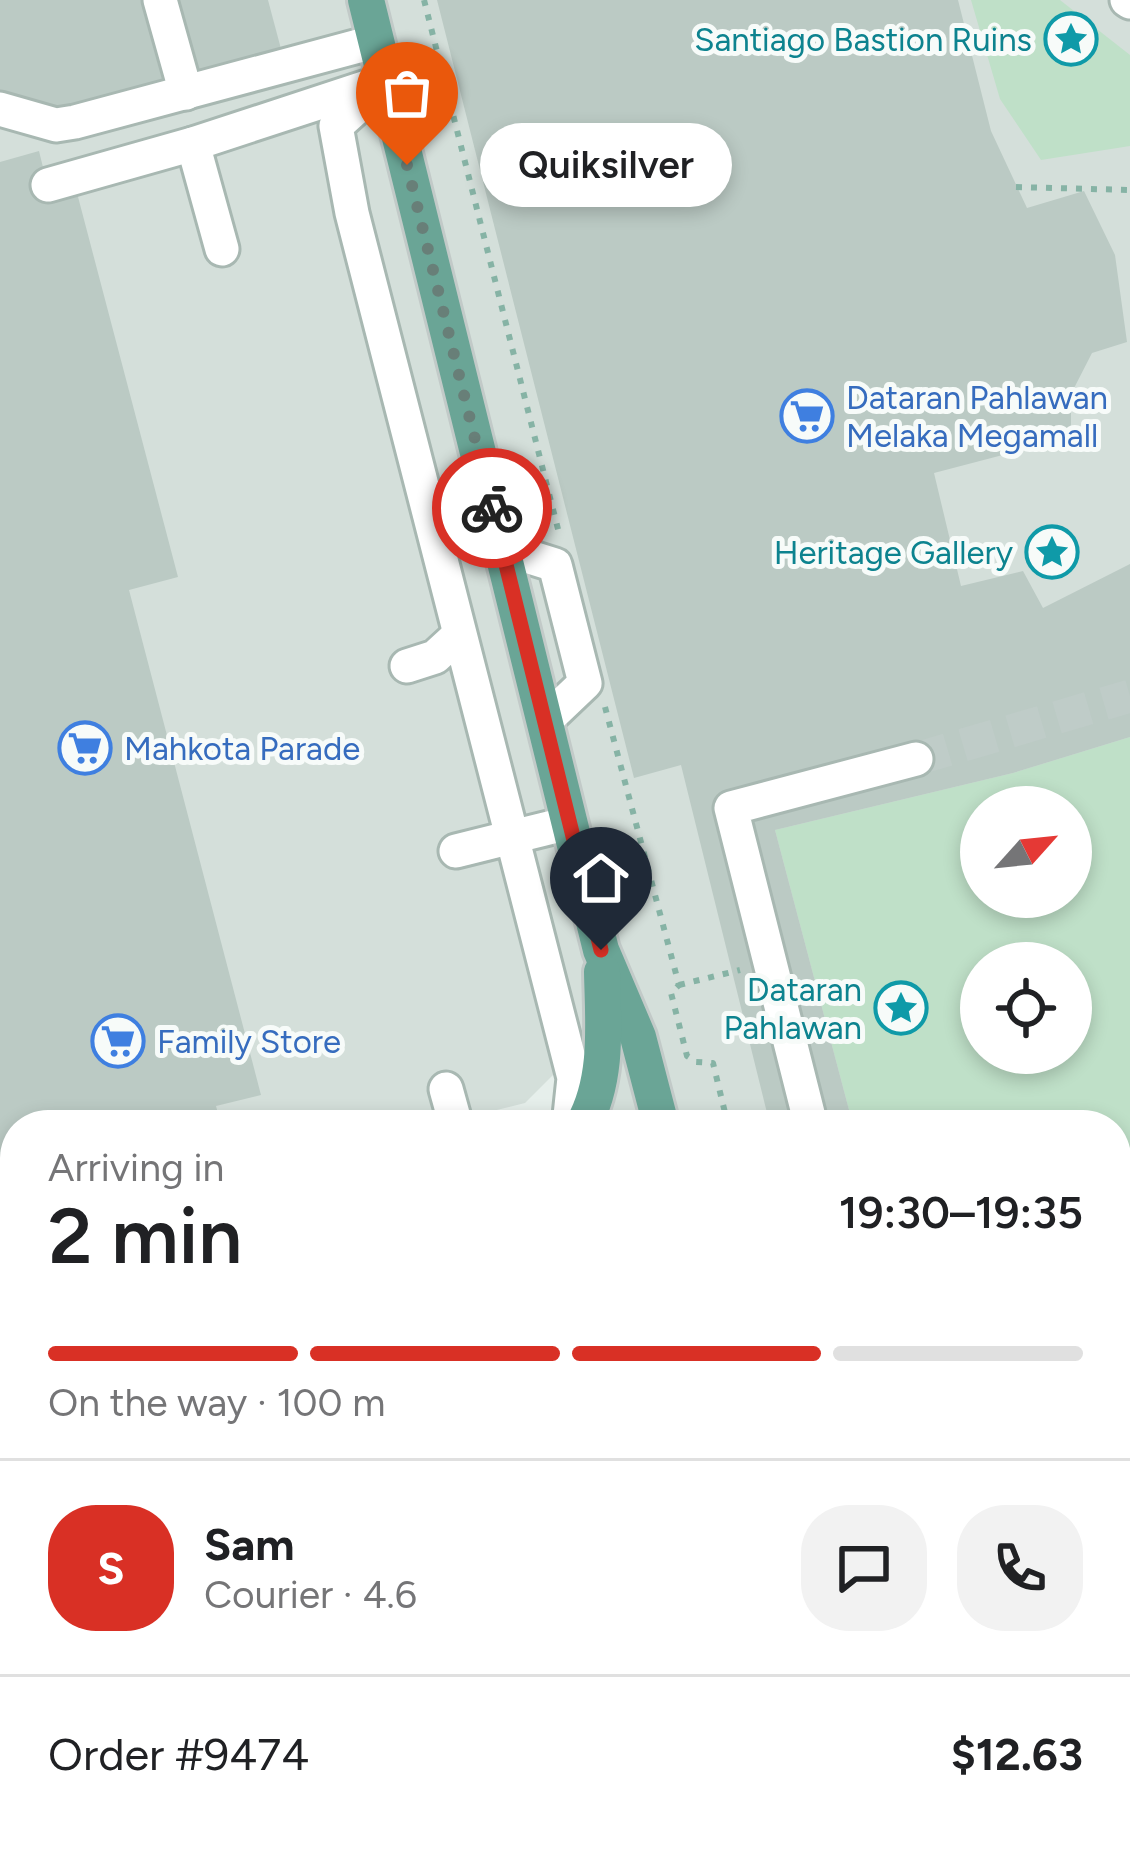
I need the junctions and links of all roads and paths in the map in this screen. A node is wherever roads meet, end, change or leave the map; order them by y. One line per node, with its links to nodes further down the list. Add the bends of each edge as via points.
1 (160, 0): 5 (street)
2 (366, 0): 3 (main road)
3 (377, 40): 4 (main road); 5 (street)
4 (386, 81): 7 (street); 12 (street, via 336,126); 15 (main road)
5 (186, 93): 6 (street, via 56,125)
6 (0, 109)
7 (194, 144): 8 (street); 11 (street)
8 (47, 185)
9 (1016, 187): 10 (path)
10 (1130, 190)
11 (222, 249)
12 (459, 635): 13 (street, via 435,657); 16 (street)
13 (407, 666)
14 (916, 759): 26 (street, via 731,808)
15 (569, 823): 16 (street); 18 (main road)
16 (513, 835): 17 (street); 23 (street, via 574,1078)
17 (456, 851)
18 (601, 950): 24 (main road, via 603,1052); 25 (main road, via 638,1037)
19 (756, 966): 20 (path)
20 (679, 985)
21 (446, 1089): 22 (street)
22 (452, 1110)
23 (570, 1110)
24 (589, 1110)
25 (657, 1110)
26 (807, 1110)

